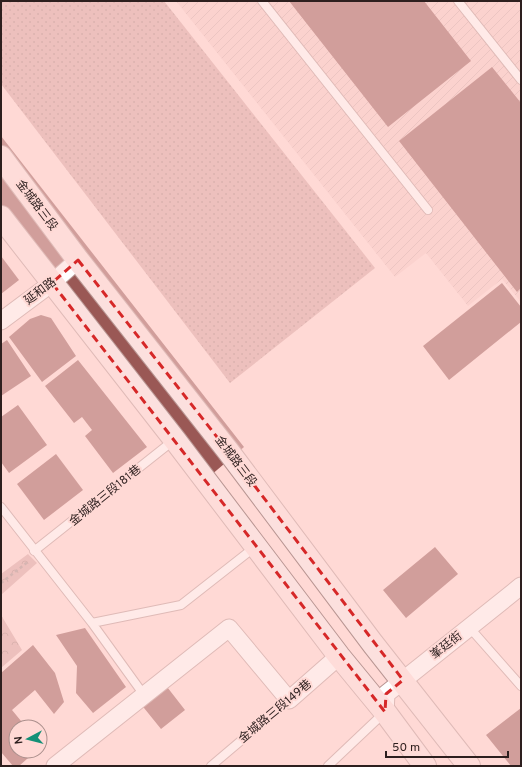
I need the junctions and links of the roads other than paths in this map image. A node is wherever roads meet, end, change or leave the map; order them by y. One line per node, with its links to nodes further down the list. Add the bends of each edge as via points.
1 (262, 1): 5 (lane)
2 (458, 1): 3 (lane)
3 (521, 80)
4 (1, 157): 7 (main road, 金城路三段)
5 (428, 210)
6 (1, 217): 8 (main road)
7 (78, 260): 8 (street, 延和路); 18 (main road, 金城路三段)
8 (52, 283): 9 (street, 延和路); 10 (main road)
9 (1, 321)
10 (175, 440): 12 (main road); 13 (lane, 金城路三段181巷)
11 (1, 507): 13 (lane)
12 (256, 546): 15 (lane, via 180,605); 17 (main road)
13 (34, 551): 15 (lane)
14 (521, 586): 16 (street, 峯廷街)
15 (92, 623): 20 (lane)
16 (469, 627): 18 (street, 峯廷街); 19 (lane)
17 (339, 656): 21 (street, 金城路三段149巷); 22 (main road)
18 (403, 680): 22 (street, 峯廷街, via 386,694); 27 (main road, 金城路三段)
19 (521, 686)
20 (144, 695): 21 (street, via 229,628); 23 (street)
21 (289, 700): 24 (lane, 金城路三段149巷)
22 (385, 712): 25 (lane); 26 (main road)
23 (55, 766)
24 (211, 766)
25 (328, 766)
26 (426, 766)
27 (469, 766)

